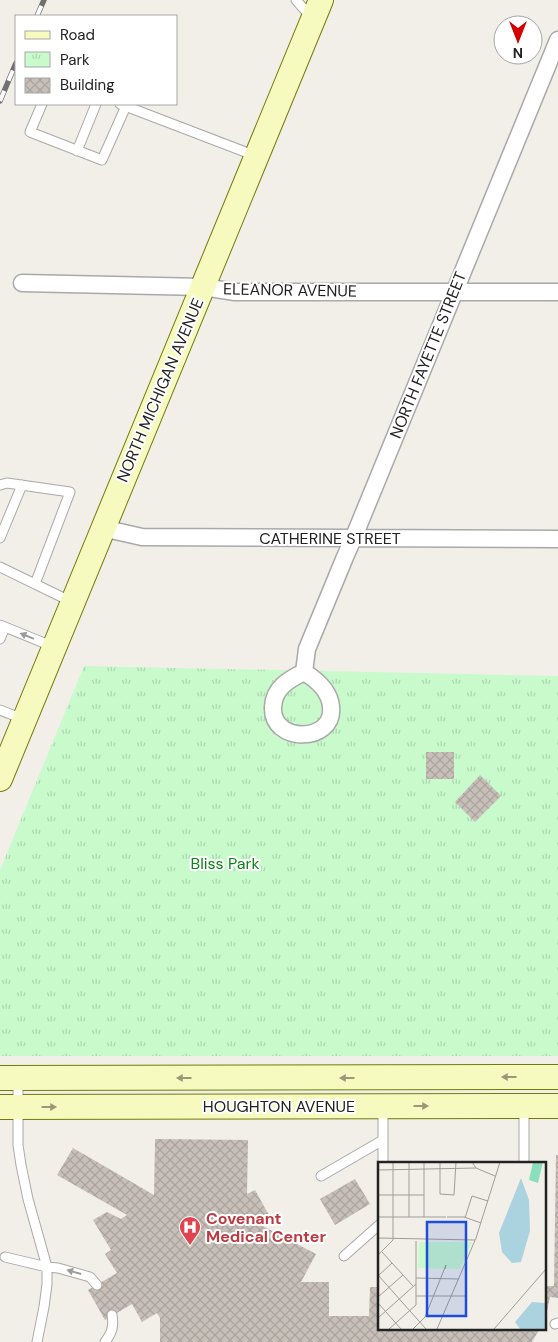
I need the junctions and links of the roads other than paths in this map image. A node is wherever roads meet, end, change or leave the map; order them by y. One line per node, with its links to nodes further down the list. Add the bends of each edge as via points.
1 (296, 0): 2 (lane)
2 (317, 10): 8 (street, NORTH MICHIGAN AVENUE)
3 (558, 40): 11 (street, NORTH FAYETTE STREET)
4 (42, 105): 7 (lane, via 30,132)
5 (96, 105): 7 (lane)
6 (123, 105): 7 (lane, via 102,160); 8 (lane)
7 (76, 151)
8 (257, 156): 10 (street, NORTH MICHIGAN AVENUE)
9 (22, 283): 10 (street, ELEANOR AVENUE)
10 (203, 286): 11 (street, ELEANOR AVENUE, via 235,292); 15 (street, NORTH MICHIGAN AVENUE)
11 (454, 292): 12 (street, ELEANOR AVENUE); 17 (street, NORTH FAYETTE STREET)
12 (558, 292)
13 (0, 485): 14 (lane)
14 (22, 485): 16 (lane); 20 (lane, via 70,492)
15 (102, 528): 17 (street, CATHERINE STREET, via 142,538); 21 (street, NORTH MICHIGAN AVENUE)
16 (0, 538)
17 (354, 539): 18 (street, CATHERINE STREET); 25 (street, NORTH FAYETTE STREET, via 307,648)
18 (558, 539)
19 (0, 567): 20 (lane)
20 (35, 584): 21 (lane)
21 (72, 602): 24 (street, NORTH MICHIGAN AVENUE)
22 (2, 626): 23 (lane); 24 (lane, one-way to 22)
23 (0, 639)
24 (54, 647): 27 (street, NORTH MICHIGAN AVENUE)
25 (304, 672)
26 (0, 710): 27 (lane)
27 (24, 720): 28 (street, NORTH MICHIGAN AVENUE)
28 (0, 779)
29 (558, 1077): 30 (street, HOUGHTON AVENUE, one-way to 30)
30 (9, 1078): 34 (lane)
31 (383, 1106): 32 (street, HOUGHTON AVENUE, one-way to 32); 34 (street, HOUGHTON AVENUE, one-way to 31); 35 (lane)
32 (524, 1106): 33 (street, HOUGHTON AVENUE); 37 (lane)
33 (558, 1106)
34 (9, 1107): 42 (lane, via 28,1199)
35 (383, 1140): 36 (lane); 38 (lane)
36 (383, 1162)
37 (524, 1162)
38 (321, 1176)
39 (378, 1226): 40 (lane)
40 (344, 1256)
41 (5, 1257): 42 (lane)
42 (47, 1267): 43 (lane, one-way to 42, via 90,1277); 45 (lane)
43 (96, 1285)
44 (112, 1315): 46 (lane, via 114,1324)
45 (37, 1342)
46 (105, 1342)

